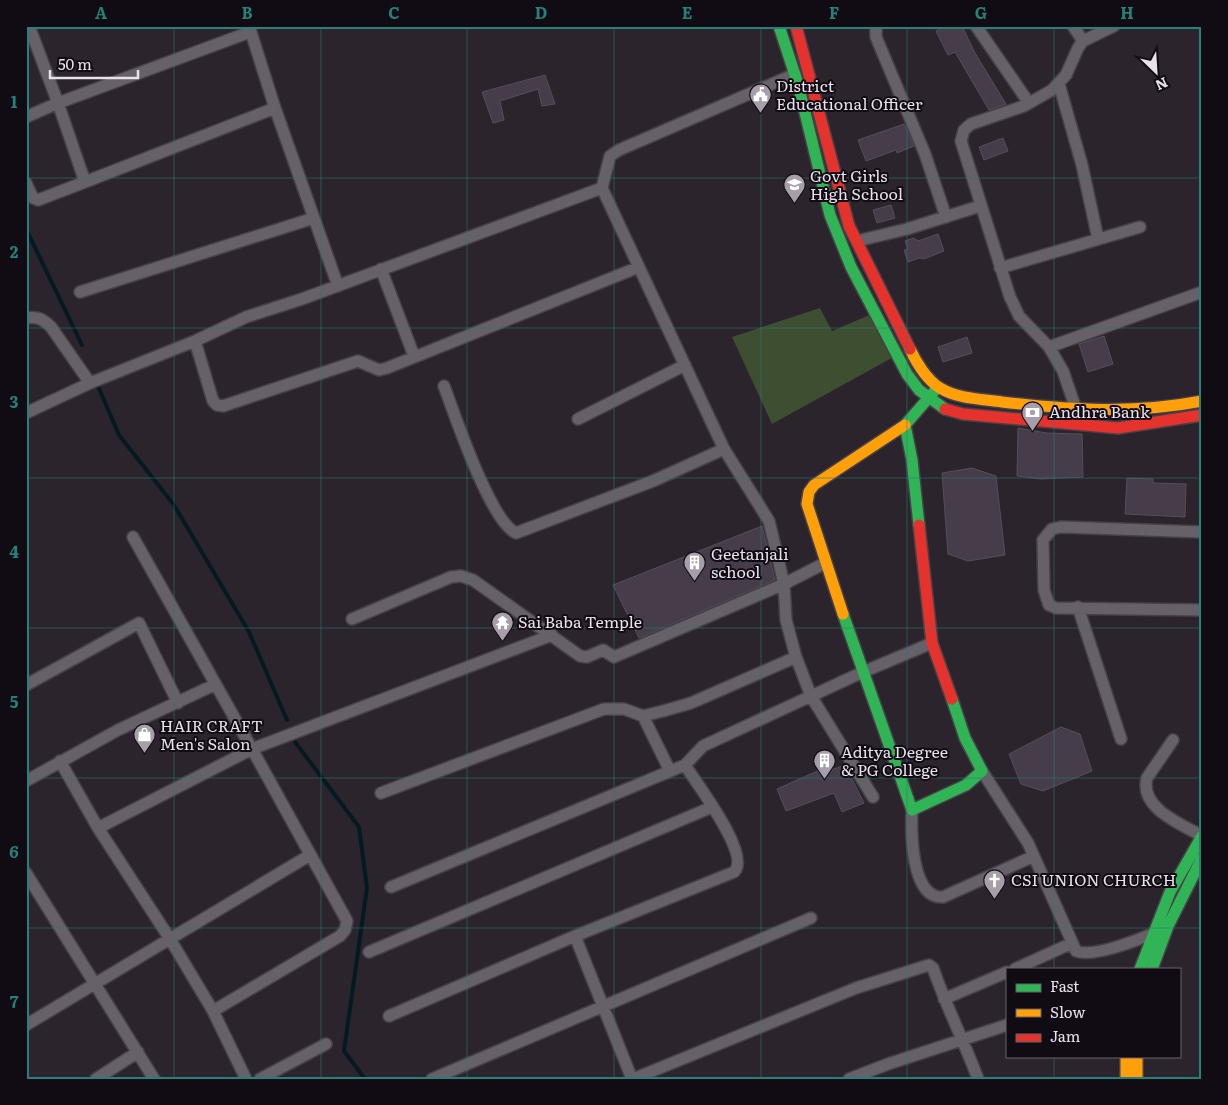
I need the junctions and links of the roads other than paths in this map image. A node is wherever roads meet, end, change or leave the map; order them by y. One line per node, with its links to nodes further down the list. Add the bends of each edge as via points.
1 (29, 26): 13 (street)
2 (779, 26): 10 (main road)
3 (796, 26): 24 (main road, via 844,208)
4 (876, 26): 20 (street, via 876,37 925,154)
5 (976, 26): 12 (street)
6 (1073, 26): 9 (street)
7 (1114, 26): 9 (street)
8 (250, 29): 13 (street); 14 (street)
9 (1084, 42): 11 (street)
10 (794, 74): 18 (street, via 620,150 610,156); 39 (main road, via 838,239 907,374)
11 (1059, 84): 12 (street); 23 (street, via 1082,165)
12 (1029, 103): 19 (street, via 971,124 964,130 961,141)
13 (58, 104): 15 (street); 17 (street)
14 (275, 108): 17 (street); 21 (street)
15 (26, 116)
16 (26, 182): 17 (street, via 33,198 38,200)
17 (85, 182)
18 (602, 188): 25 (street); 27 (street)
19 (980, 206): 20 (street); 26 (street)
20 (946, 217): 24 (street)
21 (314, 218): 28 (street); 29 (street)
22 (1140, 227): 23 (street)
23 (1098, 239): 26 (street)
24 (857, 241): 38 (main road, via 912,353)
25 (639, 267): 34 (street); 35 (street)
26 (1000, 268): 33 (street, via 1019,316)
27 (382, 269): 28 (street); 34 (street)
28 (338, 286): 32 (street, via 246,317)
29 (80, 292)
30 (1202, 292): 33 (street)
31 (26, 318): 36 (street, via 33,316 51,327)
32 (195, 341): 34 (street, via 213,401 222,406 358,361 379,370); 36 (street)
33 (1049, 347): 41 (street, via 1063,370)
34 (414, 356)
35 (685, 365): 44 (street); 47 (street)
36 (90, 383): 42 (street)
37 (444, 386): 47 (street, via 480,478 503,523 516,533 653,481)
38 (938, 387): 39 (main road); 41 (main road, via 956,396)
39 (928, 399): 45 (main road, via 944,409 963,414); 46 (main road)
40 (1202, 401): 41 (main road, via 1137,412)
41 (1077, 408): 45 (street)
42 (26, 414)
43 (1202, 414): 45 (main road, via 1132,427)
44 (578, 419)
45 (1079, 424)
46 (905, 425): 50 (main road, via 829,473 809,492 807,504); 56 (main road, via 912,460)
47 (724, 449): 51 (street, via 768,520)
48 (1202, 532): 52 (street, via 1052,529 1043,540 1046,598 1049,605 1056,608)
49 (133, 537): 60 (street)
50 (825, 563): 51 (street); 58 (main road)
51 (784, 584): 55 (street, via 614,657 603,650 587,657 580,656); 57 (street, via 786,620)
52 (1078, 608): 53 (street); 64 (street)
53 (1202, 610)
54 (352, 619): 55 (street, via 451,577 461,576 473,580)
55 (552, 635): 66 (street)
56 (932, 643): 58 (street); 70 (main road, via 965,738)
57 (796, 657): 61 (street); 63 (street, via 692,703)
58 (863, 672): 61 (street); 75 (main road)
59 (26, 685): 62 (street, via 139,623)
60 (214, 685): 62 (street); 66 (street)
61 (811, 696): 68 (street, via 697,751); 73 (street)
62 (178, 702): 67 (street)
63 (644, 715): 69 (street); 72 (street, via 624,709 604,709)
64 (1121, 739)
65 (1173, 740): 77 (street, via 1146,778 1145,785 1161,812)
66 (252, 749): 76 (street); 78 (street)
67 (60, 761): 71 (street); 76 (street)
68 (687, 763): 69 (street); 74 (street)
69 (670, 771): 82 (street)
70 (982, 771): 75 (main road, via 966,785); 79 (street)
71 (26, 781)
72 (381, 793)
73 (873, 797)
74 (712, 807): 85 (street, via 734,842 739,868); 88 (street)
75 (912, 810): 79 (street, via 912,852 927,893 934,898 943,897)
76 (98, 828): 86 (street)
77 (1202, 836): 84 (main road, via 1170,892)
78 (310, 855): 86 (street); 96 (street, via 347,922 345,930)
79 (1034, 856): 87 (street)
80 (1202, 858): 91 (main road, via 1168,926)
81 (26, 873): 93 (street)
82 (391, 887)
83 (811, 918): 95 (street)
84 (1152, 934): 87 (street, via 1126,944 1081,953); 90 (main road)
85 (575, 936): 95 (street); 97 (street)
86 (170, 939): 93 (street); 96 (street)
87 (1070, 944): 89 (street)
88 (369, 952)
89 (1017, 968)
90 (1140, 968)
91 (1152, 968)
92 (1006, 972): 94 (street)
93 (95, 983): 98 (street); 102 (street)
94 (944, 999): 100 (street); 111 (street, via 929,965 856,988)
95 (602, 1005): 110 (street); 111 (street)
96 (213, 1012): 108 (street)
97 (389, 1016)
98 (26, 1025)
99 (1006, 1025): 100 (street)
100 (963, 1039): 105 (street); 112 (street)
101 (326, 1044): 109 (street)
102 (138, 1052): 106 (street); 107 (street)
103 (1126, 1058): 113 (main road)
104 (1137, 1058): 114 (main road)
105 (854, 1077)
106 (96, 1079)
107 (154, 1079)
108 (246, 1079)
109 (260, 1079)
110 (432, 1079)
111 (632, 1079)
112 (978, 1079)
113 (1126, 1079)
114 (1137, 1079)

